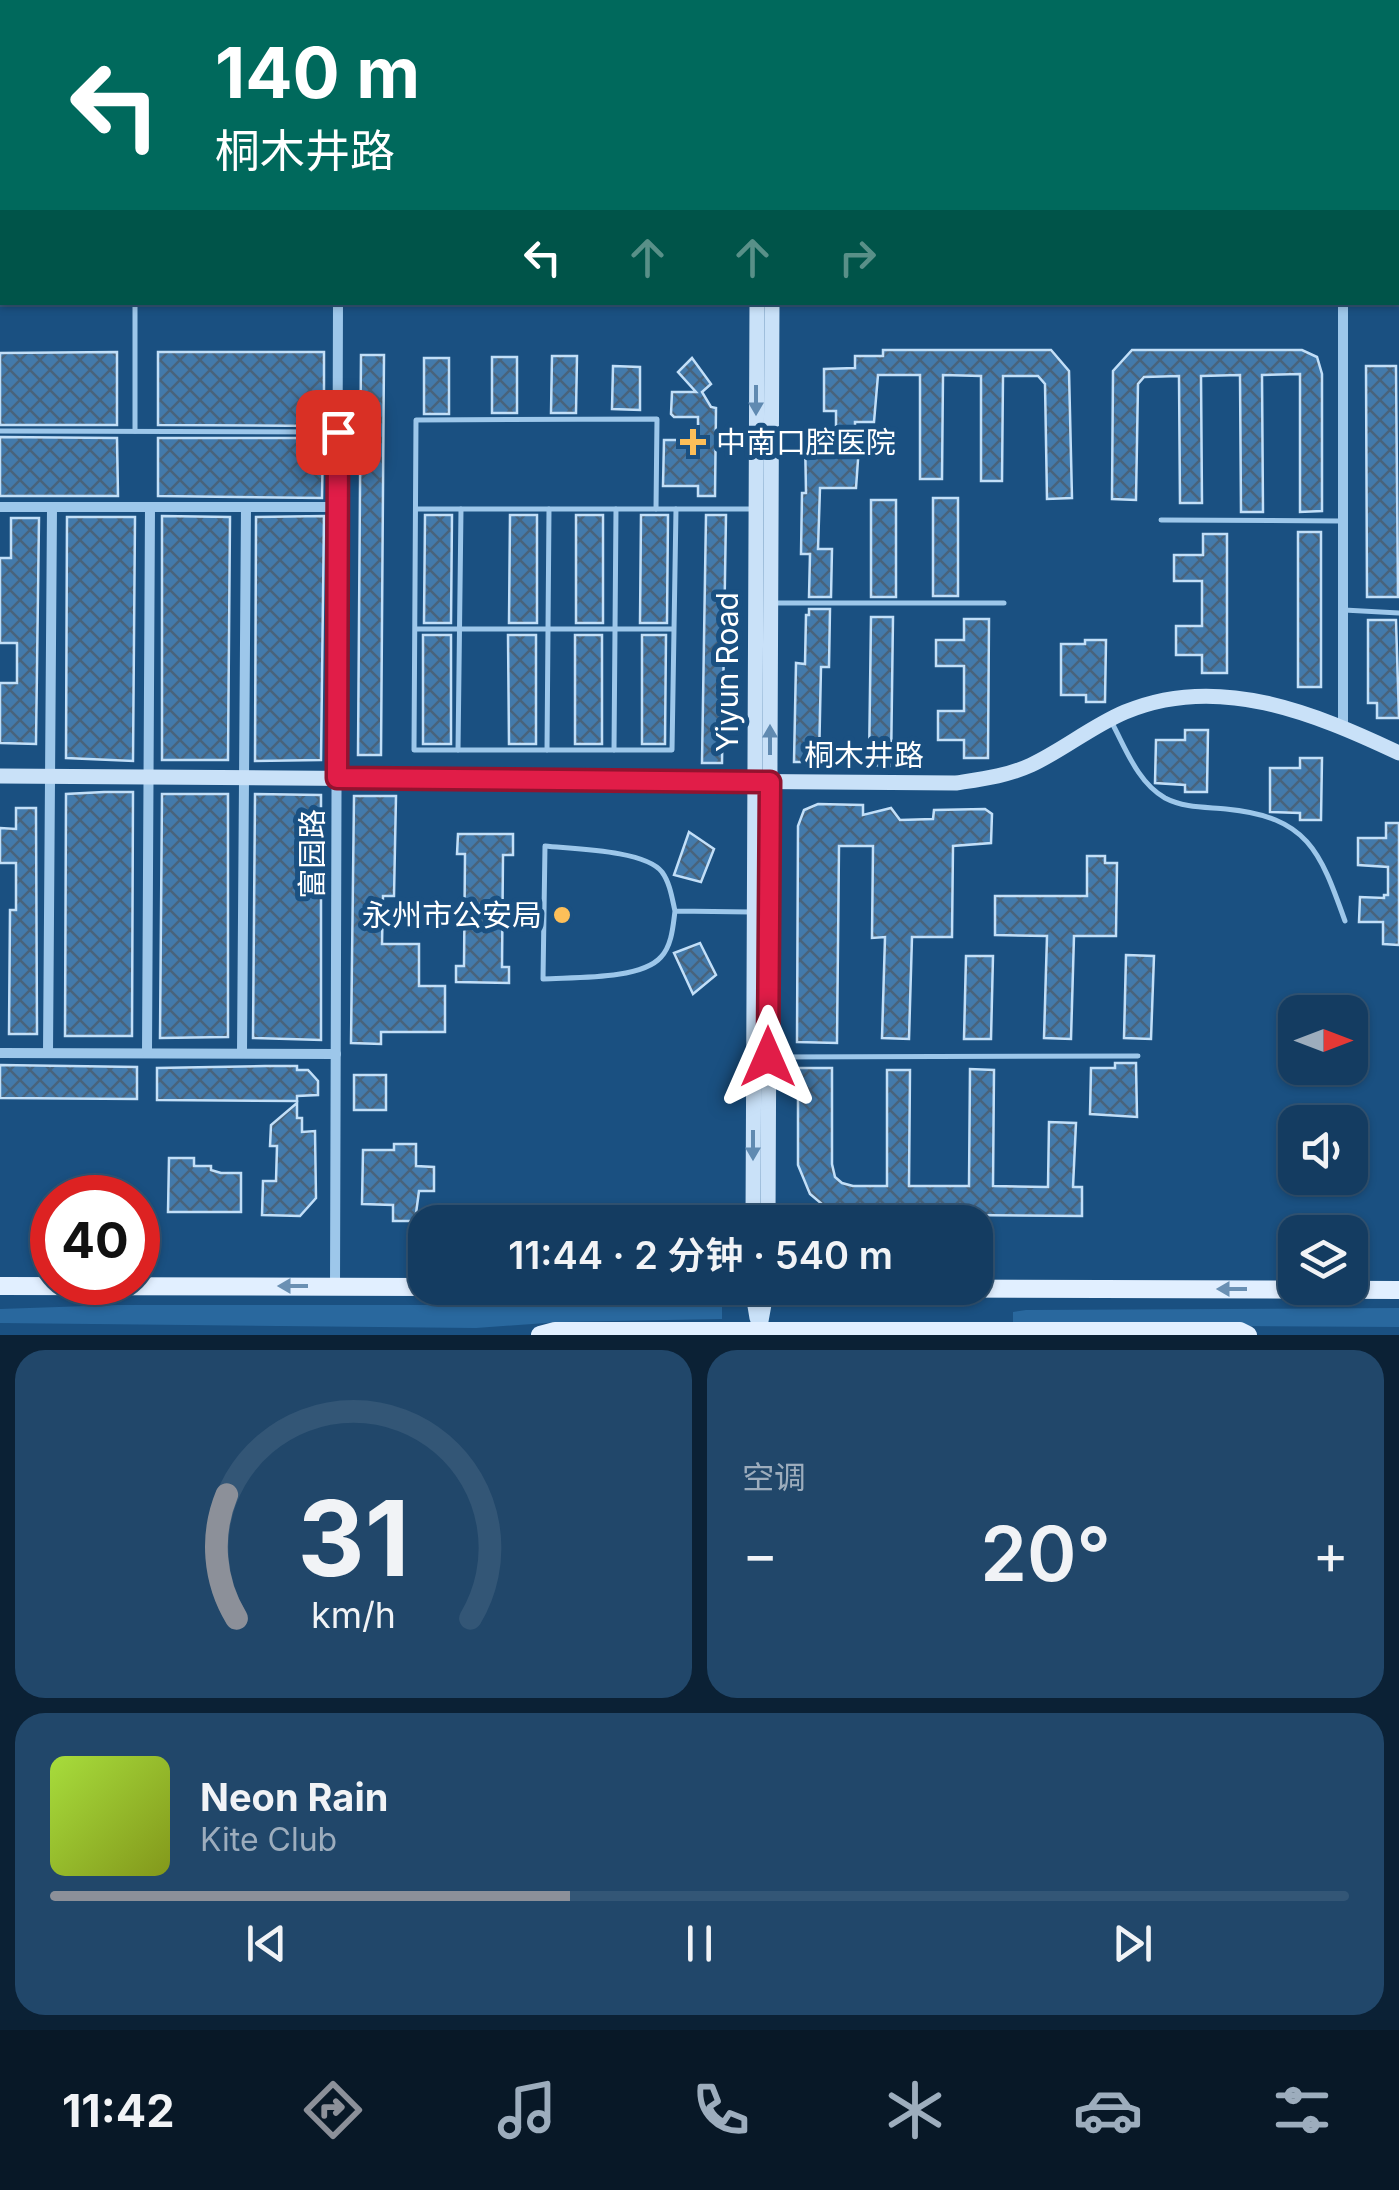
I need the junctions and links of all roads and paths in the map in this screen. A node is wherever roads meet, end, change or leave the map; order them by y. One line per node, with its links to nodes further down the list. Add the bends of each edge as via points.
1 (135, 305): 7 (lane)
2 (338, 305): 8 (street, 富园路)
3 (757, 305): 20 (street, Yiyun Road, one-way to 20)
4 (772, 305): 23 (street, Yiyun Road)
5 (1343, 305): 22 (street)
6 (0, 431): 7 (lane)
7 (135, 431): 8 (lane)
8 (338, 432): 13 (street, 富园路)
9 (0, 506): 10 (street)
10 (52, 506): 11 (street); 39 (street)
11 (150, 506): 12 (street); 40 (street)
12 (246, 506): 13 (street); 41 (street)
13 (338, 506): 42 (street, 富园路)
14 (416, 509): 15 (lane); 18 (lane, via 416,420 657,419); 27 (lane)
15 (461, 509): 16 (lane); 28 (lane)
16 (549, 509): 17 (lane); 29 (lane)
17 (616, 509): 18 (lane); 30 (lane)
18 (656, 509): 19 (lane)
19 (676, 509): 20 (lane); 31 (lane)
20 (756, 509): 43 (street, Yiyun Road)
21 (1161, 520): 22 (lane)
22 (1344, 522): 25 (street)
23 (771, 603): 24 (lane); 43 (street, Yiyun Road, one-way to 23)
24 (1004, 603)
25 (1344, 610): 26 (lane); 33 (street)
26 (1399, 613)
27 (415, 628): 28 (lane); 34 (lane, via 414,750)
28 (460, 628): 29 (lane); 34 (lane)
29 (548, 628): 30 (lane); 35 (lane)
30 (615, 628): 31 (lane); 36 (lane)
31 (673, 628): 36 (lane, via 672,750)
32 (1111, 720): 33 (street, 桐木井路, via 1172,698 1212,695 1297,710); 43 (street, 桐木井路, via 995,778); 46 (lane, via 1134,766 1165,798 1266,816 1314,845)
33 (1343, 728): 37 (street, 桐木井路)
34 (458, 750): 35 (lane)
35 (547, 750): 36 (lane)
36 (614, 750)
37 (1399, 753)
38 (0, 776): 39 (street, 桐木井路)
39 (50, 777): 40 (street, 桐木井路); 48 (street)
40 (149, 778): 41 (street, 桐木井路); 49 (street)
41 (244, 778): 42 (street, 桐木井路); 50 (street)
42 (337, 778): 43 (street, 桐木井路); 51 (street, 富园路)
43 (762, 782): 45 (street, Yiyun Road); 53 (street, Yiyun Road)
44 (675, 911): 44 (lane, via 661,870 646,860 545,846 543,979 645,968 662,957); 45 (lane)
45 (754, 912): 54 (street, Yiyun Road, one-way to 54)
46 (1345, 921)
47 (0, 1052): 48 (street)
48 (48, 1053): 49 (street)
49 (147, 1053): 50 (street)
50 (242, 1053): 51 (street)
51 (336, 1054): 57 (street, 富园路)
52 (1138, 1056): 53 (lane)
53 (768, 1057): 55 (street, Yiyun Road)
54 (753, 1205)
55 (768, 1205)
56 (0, 1286): 57 (main road, one-way to 56)
57 (336, 1286): 58 (main road)
58 (408, 1286)
59 (993, 1289): 60 (main road, one-way to 59)
60 (1399, 1290)
61 (755, 1305): 63 (street)
62 (765, 1305): 63 (street)
63 (759, 1332): 64 (main road); 65 (main road)
64 (540, 1335)
65 (1248, 1335)

